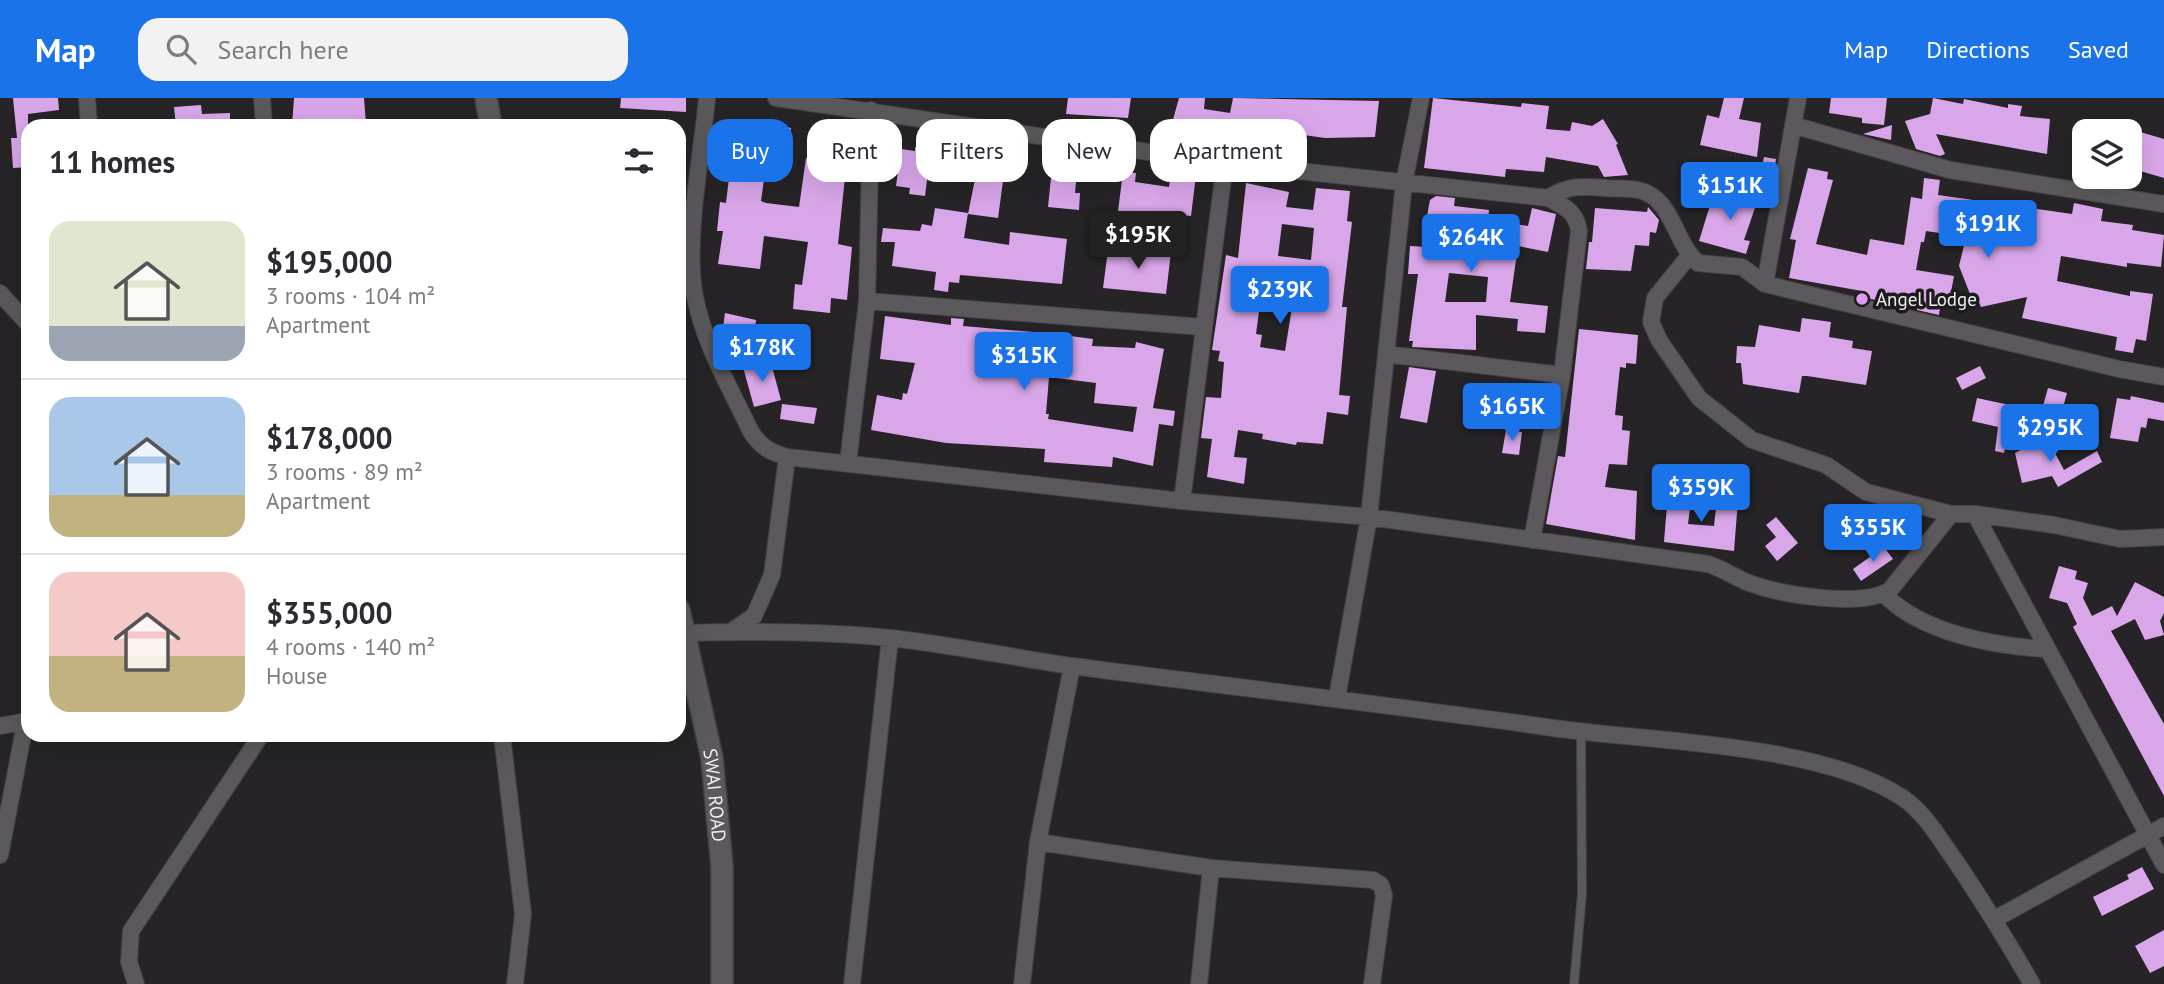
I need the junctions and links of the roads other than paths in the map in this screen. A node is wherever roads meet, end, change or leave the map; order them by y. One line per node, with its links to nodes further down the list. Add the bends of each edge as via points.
1 (86, 98): 9 (street)
2 (262, 98): 10 (street)
3 (486, 98): 11 (street)
4 (707, 98): 28 (street, via 693,240 694,295 710,344 751,432 760,445)
5 (776, 98): 8 (street)
6 (1421, 98): 16 (street)
7 (1798, 98): 12 (street)
8 (871, 110): 13 (street); 22 (street)
9 (88, 119)
10 (264, 119)
11 (490, 119)
12 (1793, 125): 18 (street, via 1950,170); 20 (street)
13 (1150, 152)
14 (1307, 172): 16 (street)
15 (1223, 182): 24 (street)
16 (1404, 183): 17 (street); 25 (street)
17 (1548, 198): 19 (street, via 1577,186 1639,190 1664,209); 26 (street, via 1571,211 1579,231)
18 (2164, 204)
19 (1689, 256): 20 (street, via 1698,264 1742,267); 31 (street, via 1655,298 1651,322 1699,398 1752,440 1826,465 1866,492)
20 (1765, 284): 27 (street, via 2119,369)
21 (0, 293): 23 (street)
22 (867, 301): 24 (street); 29 (street)
23 (21, 316)
24 (1203, 327): 30 (street)
25 (1386, 354): 26 (street); 33 (street)
26 (1562, 375): 35 (street)
27 (2164, 375)
28 (788, 457): 29 (street); 37 (street, via 772,575 754,616)
29 (848, 463): 30 (street)
30 (1182, 501): 33 (street)
31 (1951, 514): 32 (street); 36 (street)
32 (1975, 514): 34 (street, via 2120,539); 41 (street)
33 (1369, 517): 35 (street); 43 (street)
34 (2164, 537)
35 (1532, 540): 36 (street, via 1708,564 1780,593)
36 (1884, 594): 41 (street, via 1907,615 1933,625 2000,646)
37 (732, 631): 38 (street); 40 (street)
38 (686, 633)
39 (686, 638): 59 (street, SWAI ROAD, via 712,758 722,867)
40 (891, 638): 42 (street); 60 (street)
41 (2046, 649): 51 (street)
42 (1072, 666): 43 (street); 52 (street)
43 (1337, 698): 46 (street)
44 (21, 724): 45 (street)
45 (0, 726)
46 (1581, 732): 56 (street, via 1736,749 1798,759 1854,775 1902,797 1921,813); 64 (lane, via 1582,894)
47 (22, 742): 53 (street)
48 (256, 742): 57 (street, via 131,931 129,962)
49 (503, 742): 58 (street, via 523,914)
50 (2164, 826): 51 (street)
51 (2147, 833): 54 (street); 56 (street)
52 (1038, 842): 55 (street); 61 (street)
53 (0, 855)
54 (2164, 866)
55 (1211, 868): 62 (street); 63 (street, via 1378,883 1384,895)
56 (1995, 919): 65 (street)
57 (136, 984)
58 (514, 984)
59 (722, 984)
60 (852, 984)
61 (1022, 984)
62 (1199, 984)
63 (1372, 984)
64 (1574, 984)
65 (2032, 984)

